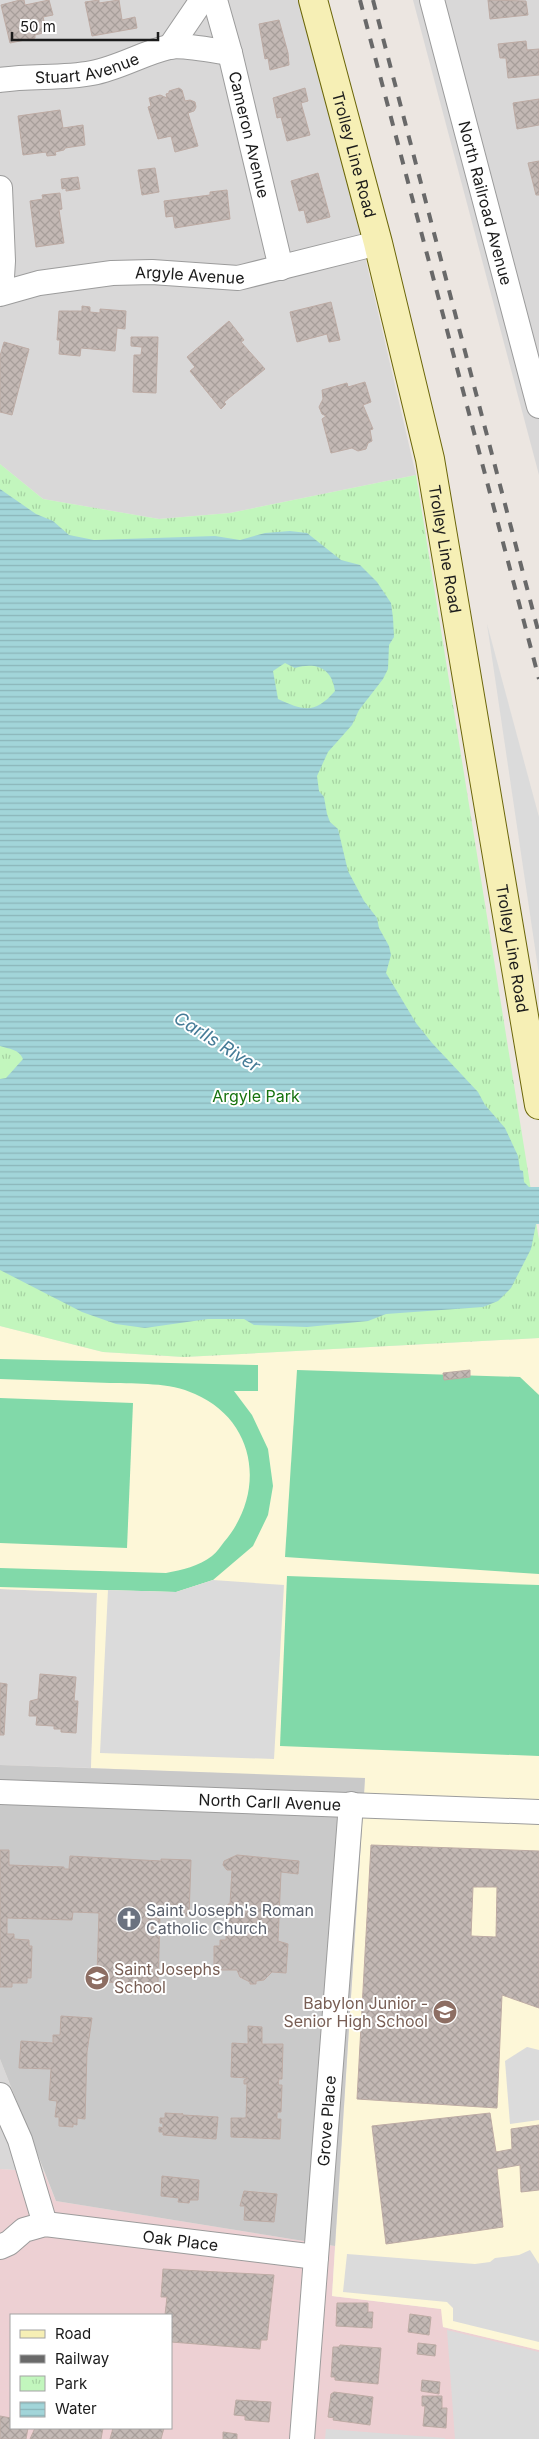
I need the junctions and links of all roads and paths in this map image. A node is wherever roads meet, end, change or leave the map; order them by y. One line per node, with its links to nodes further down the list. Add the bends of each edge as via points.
1 (202, 0): 5 (street)
2 (215, 0): 6 (street, Cameron Avenue)
3 (313, 0): 9 (main road, Trolley Line Road)
4 (432, 0): 12 (street, North Railroad Avenue)
5 (170, 47): 6 (street, Stuart Avenue); 7 (street, Stuart Avenue, via 93,73)
6 (230, 53): 10 (street, Cameron Avenue)
7 (0, 80)
8 (0, 188): 11 (street)
9 (378, 243): 10 (street, Argyle Avenue); 14 (main road, Trolley Line Road, via 430,459)
10 (281, 268): 11 (street, Argyle Avenue, via 238,278 152,272 112,273 39,283)
11 (1, 294)
12 (532, 354): 13 (street, North Railroad Avenue)
13 (539, 406)
14 (539, 1105)
15 (0, 1792): 16 (street, North Carll Avenue)
16 (351, 1804): 17 (street, North Carll Avenue); 21 (street, Grove Place)
17 (539, 1812)
18 (0, 2095): 19 (street, via 20,2140)
19 (45, 2224): 20 (street, via 24,2230); 21 (street, Oak Place)
20 (0, 2247)
21 (316, 2257): 22 (street, Grove Place)
22 (302, 2439)

